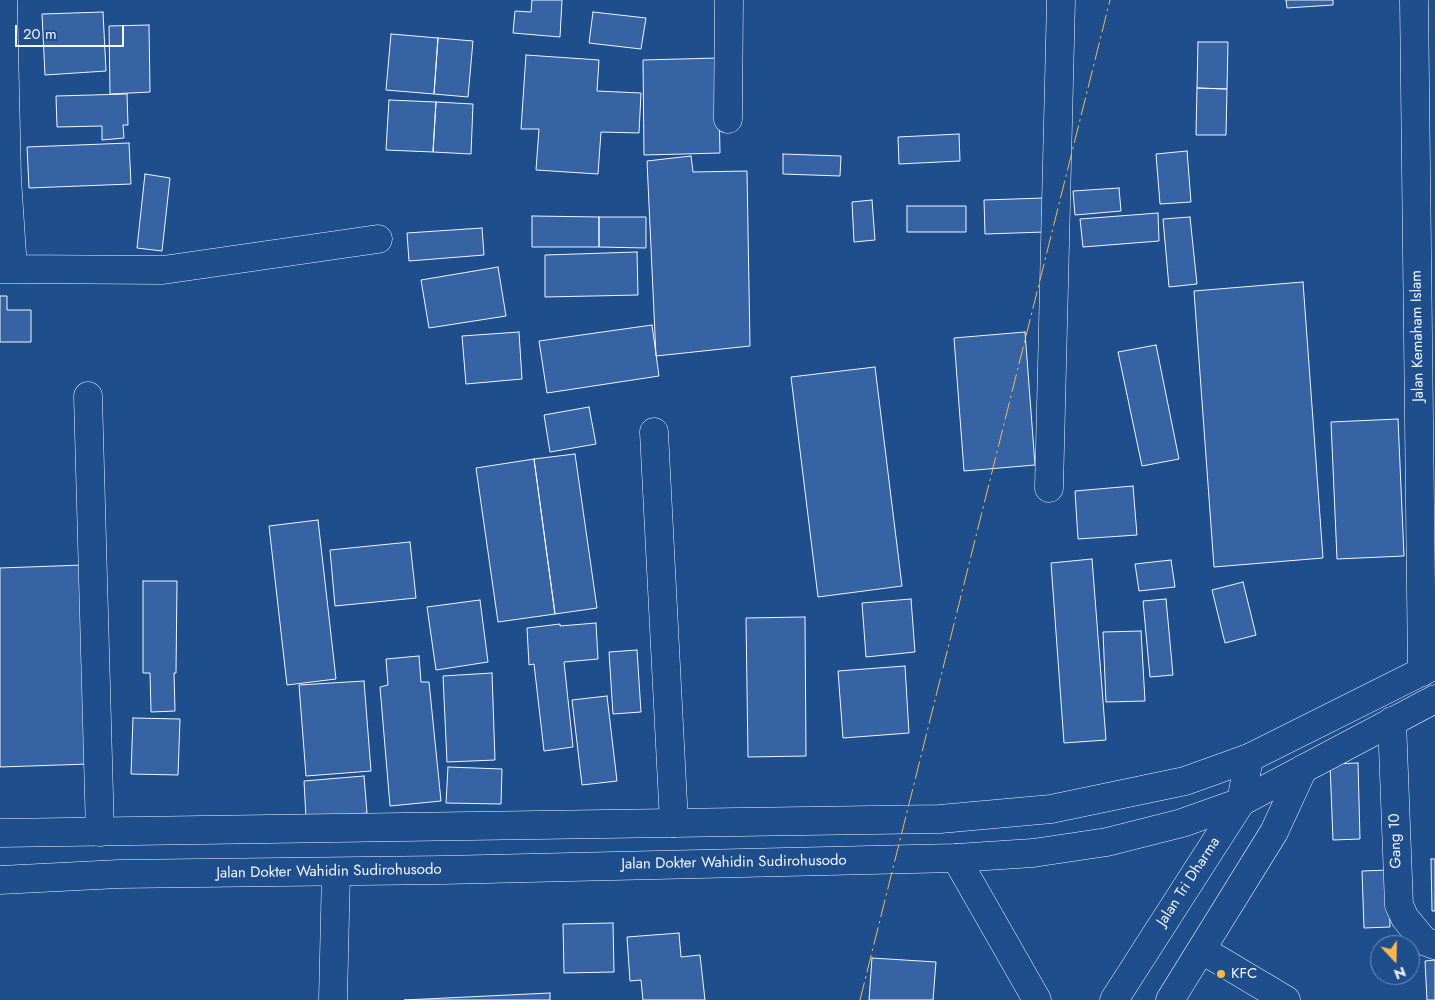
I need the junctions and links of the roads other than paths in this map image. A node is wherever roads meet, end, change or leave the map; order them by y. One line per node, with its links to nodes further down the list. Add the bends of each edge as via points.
1 (3, 0): 7 (main road)
2 (729, 0): 5 (main road)
3 (1061, 0): 10 (main road)
4 (1414, 0): 11 (main road, Jalan Kemaham Islam)
5 (728, 119)
6 (378, 239): 7 (main road, via 163,270)
7 (6, 269)
8 (88, 396): 19 (main road)
9 (654, 432): 18 (main road)
10 (1049, 488)
11 (1428, 668): 14 (main road)
12 (1435, 699): 13 (main road, Jalan Dokter Wahidin Sudirohusodo)
13 (1392, 721): 15 (main road, Jalan Dokter Wahidin Sudirohusodo); 24 (main road, Gang 10, via 1399,905 1424,941)
14 (1249, 758): 16 (main road, Jalan Tri Dharma); 17 (main road, via 1185,781 1051,809)
15 (1303, 769): 16 (main road, Jalan Dokter Wahidin Sudirohusodo); 25 (main road, via 1274,832)
16 (1241, 802): 21 (main road, Jalan Dokter Wahidin Sudirohusodo, via 1182,823 1107,842 1034,853); 28 (main road, Jalan Tri Dharma)
17 (940, 819): 18 (main road); 21 (main road)
18 (674, 823): 19 (main road)
19 (100, 832): 20 (main road)
20 (0, 833)
21 (956, 858): 22 (main road, Jalan Dokter Wahidin Sudirohusodo); 27 (main road)
22 (336, 872): 23 (main road, Jalan Dokter Wahidin Sudirohusodo, via 119,874); 26 (main road)
23 (0, 880)
24 (1435, 945)
25 (1202, 950): 29 (main road); 30 (main road)
26 (333, 1000)
27 (1037, 1000)
28 (1114, 1000)
29 (1170, 1000)
30 (1286, 1000)

